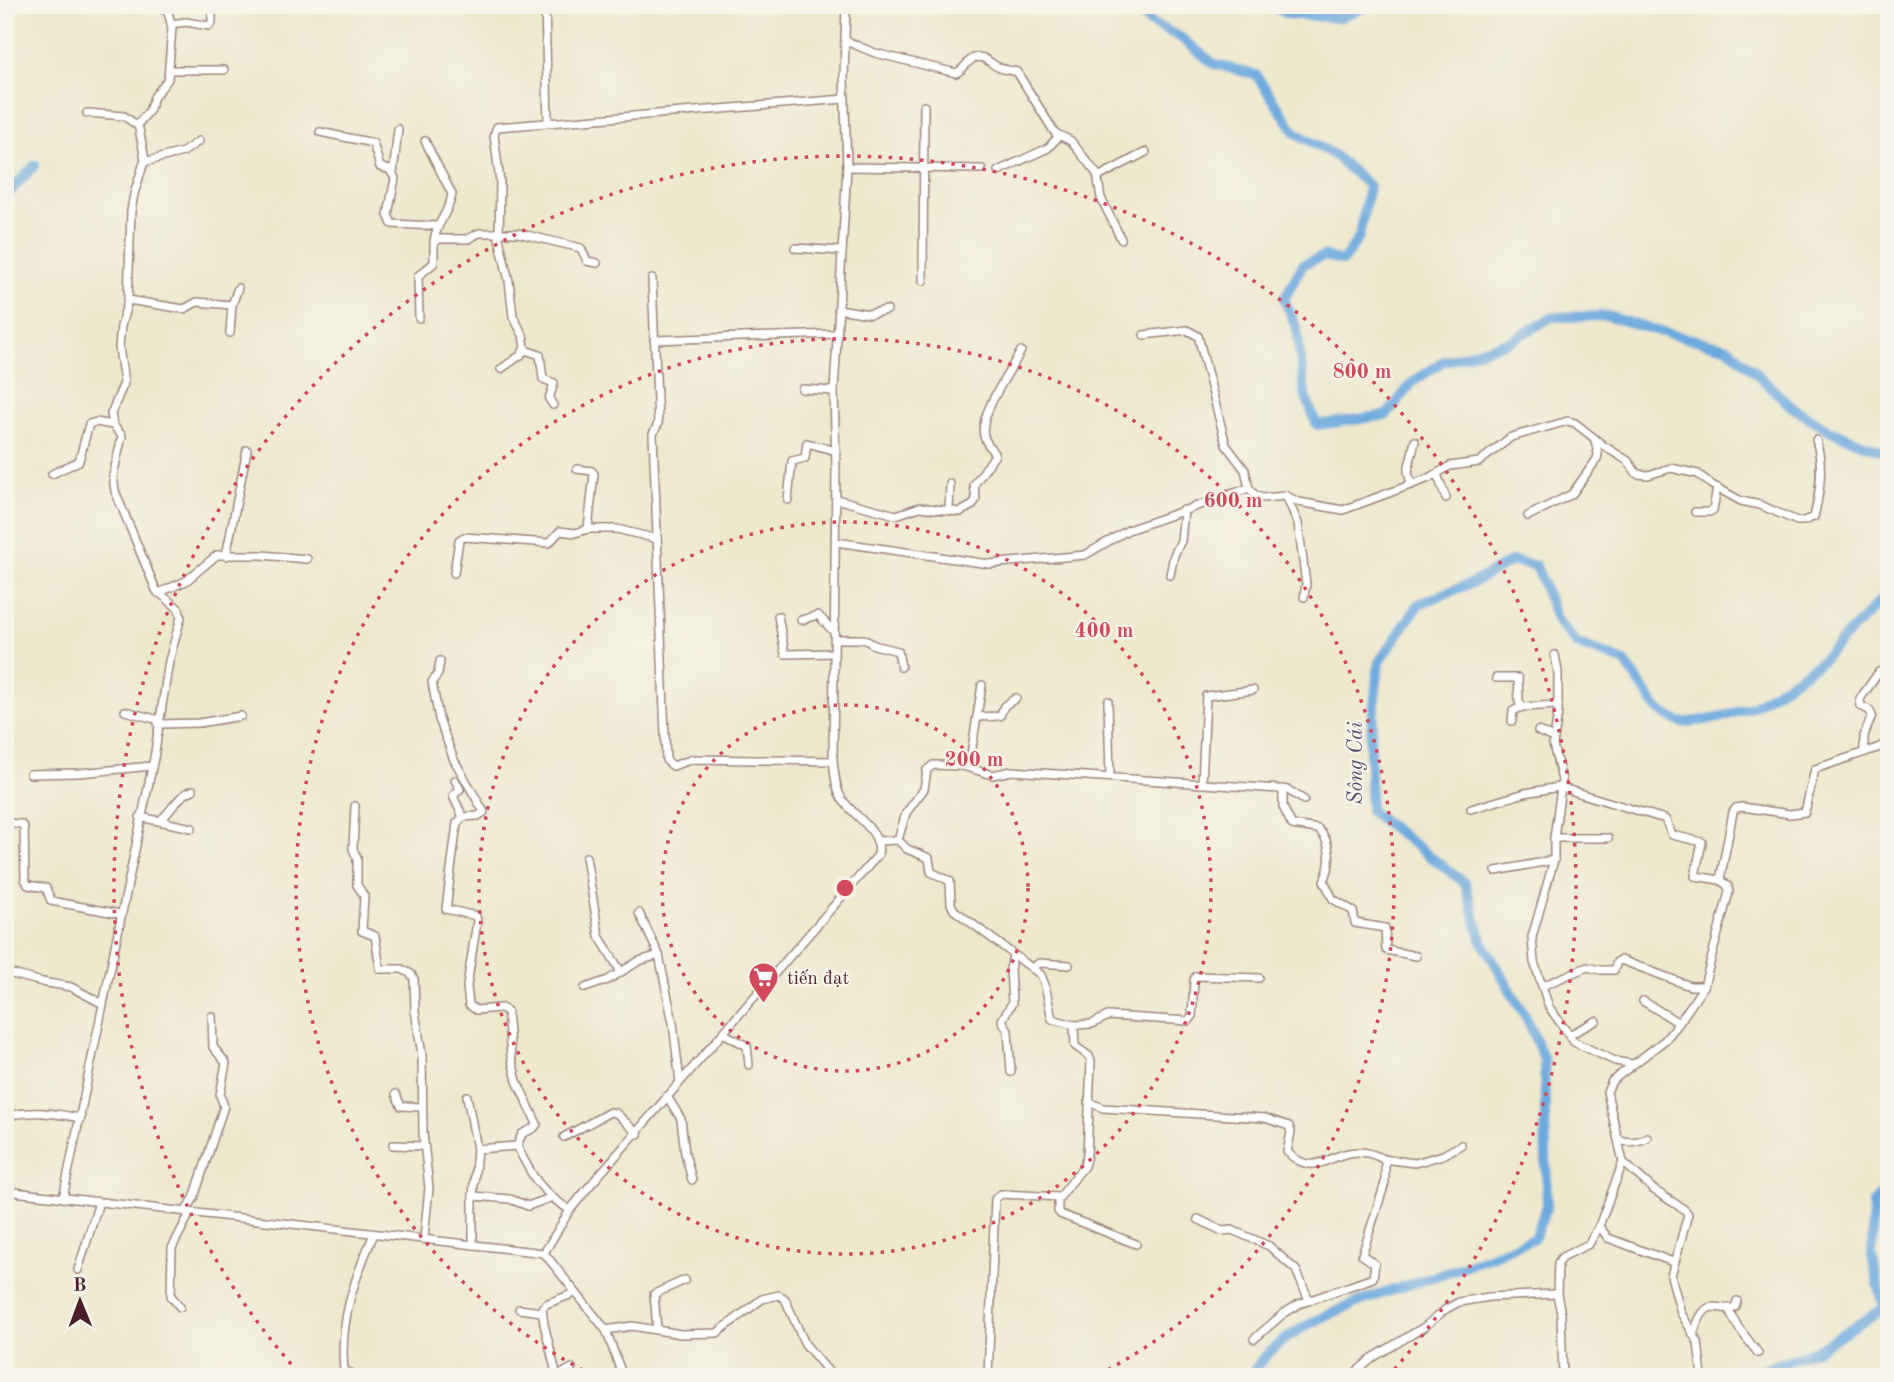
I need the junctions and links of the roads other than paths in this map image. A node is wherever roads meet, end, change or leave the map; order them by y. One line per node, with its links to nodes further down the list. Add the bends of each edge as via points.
1 (136, 5): 5 (street)
2 (212, 5): 6 (street, via 209,26)
3 (545, 5): 13 (street)
4 (846, 5): 7 (street)
5 (167, 7): 6 (street)
6 (171, 24): 8 (street)
7 (846, 41): 10 (street); 17 (street, via 874,53 956,73 977,57 985,58 1014,71)
8 (170, 70): 9 (street); 14 (street)
9 (224, 70)
10 (845, 99): 13 (street); 22 (street)
11 (924, 106): 23 (street)
12 (87, 113): 14 (street, via 124,116)
13 (548, 122): 29 (street, via 503,125 495,131)
14 (138, 126): 21 (street)
15 (398, 129): 26 (street)
16 (320, 132): 26 (street, via 371,142 381,169)
17 (1059, 136): 25 (street, via 1048,148); 27 (street, via 1071,141)
18 (199, 141): 21 (street, via 183,152)
19 (425, 141): 28 (street, via 452,194)
20 (1146, 152): 27 (street)
21 (144, 162): 38 (street, via 132,202)
22 (847, 167): 23 (street); 33 (street)
23 (923, 168): 24 (street); 36 (street)
24 (982, 169)
25 (998, 171)
26 (393, 174): 28 (street, via 391,223)
27 (1098, 177): 30 (street, via 1101,198)
28 (437, 226): 31 (street)
29 (499, 233): 31 (street); 34 (street, via 523,233 581,248 587,261); 47 (street, via 513,316 523,335)
30 (1121, 239)
31 (435, 241): 42 (street, via 434,263 418,276)
32 (795, 248): 33 (street)
33 (842, 251): 40 (street)
34 (597, 263)
35 (652, 279): 46 (street)
36 (923, 281)
37 (238, 288): 39 (street)
38 (128, 300): 39 (street, via 184,309 197,302); 53 (street, via 119,347 124,383 112,410)
39 (232, 305): 43 (street)
40 (838, 309): 41 (street, via 869,314); 44 (street)
41 (887, 310)
42 (419, 317)
43 (230, 333)
44 (836, 334): 46 (street); 51 (street)
45 (1144, 335): 64 (street, via 1188,330 1198,336 1226,445 1245,470)
46 (654, 340): 75 (street)
47 (524, 350): 49 (street); 52 (street, via 540,355 543,379 554,383 549,399)
48 (1021, 351): 70 (street, via 984,423 985,439 995,455 974,485 975,503 960,512)
49 (501, 369)
50 (802, 389): 51 (street)
51 (834, 391): 58 (street)
52 (553, 405)
53 (113, 425): 60 (street, via 89,424 79,461); 81 (street, via 122,436 113,476 115,491)
54 (1595, 439): 61 (street, via 1575,423 1562,422 1511,437 1479,462 1450,466); 65 (street, via 1628,461 1637,474 1671,468 1701,476); 73 (street, via 1597,459 1572,494)
55 (1816, 440): 65 (street, via 1821,465 1813,518 1792,519)
56 (1415, 441): 63 (street, via 1408,471)
57 (247, 450): 77 (street)
58 (836, 451): 68 (street); 69 (street, via 807,443 805,458 792,461)
59 (578, 469): 74 (street, via 594,474)
60 (52, 474)
61 (1437, 474): 63 (street); 67 (street)
62 (950, 484): 70 (street)
63 (1410, 485): 66 (street, via 1340,510)
64 (1249, 488): 66 (street, via 1258,497); 71 (street)
65 (1717, 488): 72 (street, via 1713,510)
66 (1286, 496): 82 (street, via 1298,523)
67 (1446, 498)
68 (836, 499): 70 (street, via 896,515 924,506); 76 (street)
69 (789, 500)
70 (949, 510)
71 (1184, 510): 76 (street, via 1122,533 1090,554 1027,562 989,564); 80 (street)
72 (1695, 512)
73 (1528, 516)
74 (588, 529): 75 (street, via 617,529); 79 (street, via 561,531 549,543 462,537)
75 (657, 539): 107 (street, via 668,763 677,766 692,758)
76 (836, 542): 85 (street)
77 (226, 556): 78 (street); 81 (street, via 215,556 186,581)
78 (307, 559)
79 (454, 572)
80 (1170, 576)
81 (158, 593): 102 (street, via 181,613)
82 (1304, 597)
83 (778, 615): 86 (street, via 785,654)
84 (801, 620): 85 (street, via 818,614)
85 (835, 636): 86 (street); 89 (street, via 864,639 898,651)
86 (834, 653): 107 (street)
87 (1555, 655): 96 (street)
88 (440, 661): 121 (street, via 432,680 439,719 457,768 484,809 481,815)
89 (901, 667)
90 (1496, 678): 97 (street, via 1518,678)
91 (1889, 678): 106 (street, via 1879,673 1860,699 1872,715)
92 (982, 685): 100 (street)
93 (1253, 690): 113 (street, via 1206,696)
94 (1016, 698): 100 (street, via 1004,706 1000,716)
95 (1108, 701): 111 (street)
96 (1558, 705): 97 (street); 104 (street)
97 (1522, 707): 101 (street, via 1513,711)
98 (125, 711): 102 (street)
99 (241, 716): 102 (street, via 199,723)
100 (977, 717): 109 (street)
101 (1512, 721)
102 (158, 722): 108 (street)
103 (1538, 731): 104 (street)
104 (1553, 738): 114 (street, via 1562,777)
105 (1889, 741): 106 (street)
106 (1864, 752): 132 (street, via 1815,769 1805,812 1736,808)
107 (833, 761): 128 (street, via 837,790)
108 (152, 765): 110 (street); 120 (street)
109 (969, 767): 111 (street, via 989,775 1012,771); 127 (street, via 930,766 924,789 906,813)
110 (30, 774)
111 (1110, 777): 113 (street)
112 (455, 780): 121 (street, via 460,789 453,796)
113 (1202, 784): 115 (street)
114 (1559, 787): 119 (street); 125 (street); 132 (street, via 1665,819 1672,835 1702,842 1695,876)
115 (1281, 789): 117 (street); 137 (street, via 1292,825 1318,829 1326,839 1329,871 1324,881 1333,898 1354,913 1355,923 1385,929 1386,950)
116 (193, 790): 122 (street, via 179,797)
117 (1304, 800)
118 (355, 806): 162 (street, via 353,849 357,885 364,896 363,932 375,936 380,969 402,969 414,979)
119 (1471, 809)
120 (140, 817): 122 (street); 134 (street)
121 (463, 817): 172 (street, via 456,826 446,906 448,911 480,917 467,986 469,1005 476,1010 501,1007 507,1011 516,1081 537,1124 522,1134)
122 (159, 821): 124 (street)
123 (5, 823): 134 (street, via 24,827 28,885 46,888 51,901)
124 (192, 828)
125 (1553, 838): 126 (street); 130 (street)
126 (1608, 838)
127 (898, 840): 128 (street); 136 (street, via 929,858 932,872 950,881 954,910)
128 (877, 841): 152 (street, via 878,855)
129 (586, 857): 141 (street, via 598,936)
130 (1554, 860): 131 (street); 143 (street, via 1532,937)
131 (1496, 871)
132 (1720, 880): 144 (street, via 1729,891)
133 (639, 913): 135 (street)
134 (120, 914): 147 (street)
135 (659, 954): 141 (street); 157 (street)
136 (1013, 956): 139 (street); 156 (street, via 1012,1003 1002,1020 1008,1031)
137 (1416, 956)
138 (1069, 965): 139 (street, via 1039,963)
139 (1032, 968): 151 (street, via 1043,979 1052,1019)
140 (5, 972): 147 (street, via 68,986)
141 (621, 972): 145 (street)
142 (1259, 978): 151 (street, via 1196,976 1189,1021 1108,1016)
143 (1542, 986): 144 (street, via 1587,967 1614,970 1621,960 1690,986); 153 (street, via 1549,1007)
144 (1704, 986): 150 (street)
145 (585, 988)
146 (1643, 1001): 150 (street)
147 (103, 1004): 164 (street)
148 (212, 1016): 184 (street, via 214,1047 226,1063 220,1095 224,1106)
149 (1596, 1021): 153 (street)
150 (1679, 1023): 154 (street, via 1665,1040)
151 (1074, 1026): 161 (street, via 1075,1046 1091,1061)
152 (723, 1033): 155 (street, via 747,1046); 157 (street)
153 (1569, 1035): 154 (street, via 1578,1045)
154 (1632, 1064): 168 (street, via 1607,1092)
155 (749, 1065)
156 (1011, 1072)
157 (680, 1082): 160 (street)
158 (396, 1094): 162 (street, via 401,1106)
159 (467, 1096): 173 (street)
160 (667, 1096): 165 (street); 176 (street, via 682,1124)
161 (1089, 1102): 174 (street, via 1103,1108 1278,1121 1291,1128 1288,1154 1305,1163 1325,1163 1358,1152); 181 (street, via 1086,1163)
162 (422, 1107): 171 (street)
163 (5, 1116): 164 (street, via 45,1111)
164 (81, 1118): 179 (street)
165 (638, 1133): 166 (street, via 610,1112); 183 (street)
166 (564, 1137)
167 (1647, 1137): 168 (street, via 1623,1142)
168 (1618, 1138): 175 (street)
169 (1461, 1144): 174 (street, via 1412,1164)
170 (393, 1145): 171 (street)
171 (424, 1146): 188 (street, via 429,1188)
172 (517, 1146): 173 (street); 180 (street)
173 (477, 1149): 178 (street)
174 (1383, 1159): 197 (street, via 1385,1183 1362,1255 1375,1264 1374,1276)
175 (1623, 1162): 186 (street); 192 (street, via 1687,1212)
176 (692, 1180)
177 (5, 1191): 179 (street)
178 (473, 1196): 180 (street, via 504,1198 528,1206); 190 (street)
179 (63, 1198): 182 (street)
180 (550, 1198): 183 (street)
181 (1058, 1198): 189 (street, via 1060,1214); 213 (street, via 1001,1194 995,1199)
182 (99, 1202): 184 (street); 193 (street)
183 (570, 1210): 191 (street)
184 (188, 1213): 187 (street); 199 (street, via 172,1248 172,1296)
185 (1198, 1219): 197 (street, via 1269,1246 1296,1270)
186 (1599, 1226): 192 (street, via 1608,1238); 196 (street, via 1589,1244 1559,1259)
187 (374, 1234): 188 (street); 209 (street, via 356,1275 346,1315 344,1370)
188 (424, 1238): 190 (street)
189 (1136, 1244)
190 (473, 1245): 191 (street)
191 (544, 1253): 195 (street)
192 (1673, 1262): 205 (street, via 1672,1280 1681,1313)
193 (78, 1270)
194 (685, 1280): 203 (street, via 654,1294)
195 (575, 1293): 202 (street, via 546,1304); 204 (street)
196 (1557, 1294): 214 (street, via 1459,1301); 215 (street)
197 (1309, 1300): 206 (street, via 1283,1314)
198 (1737, 1301): 201 (street)
199 (180, 1307)
200 (519, 1310): 202 (street)
201 (1729, 1310): 205 (street, via 1706,1310); 207 (street)
202 (542, 1312): 210 (street)
203 (657, 1329): 204 (street); 212 (street, via 714,1334 762,1299 783,1297 805,1344)
204 (606, 1330): 211 (street)
205 (1693, 1335): 216 (street, via 1700,1350)
206 (1254, 1339)
207 (1758, 1353)
208 (572, 1368): 210 (street)
209 (356, 1377)
210 (557, 1377)
211 (623, 1377)
212 (833, 1377)
213 (988, 1377)
214 (1350, 1377)
215 (1563, 1377)
216 (1702, 1377)

